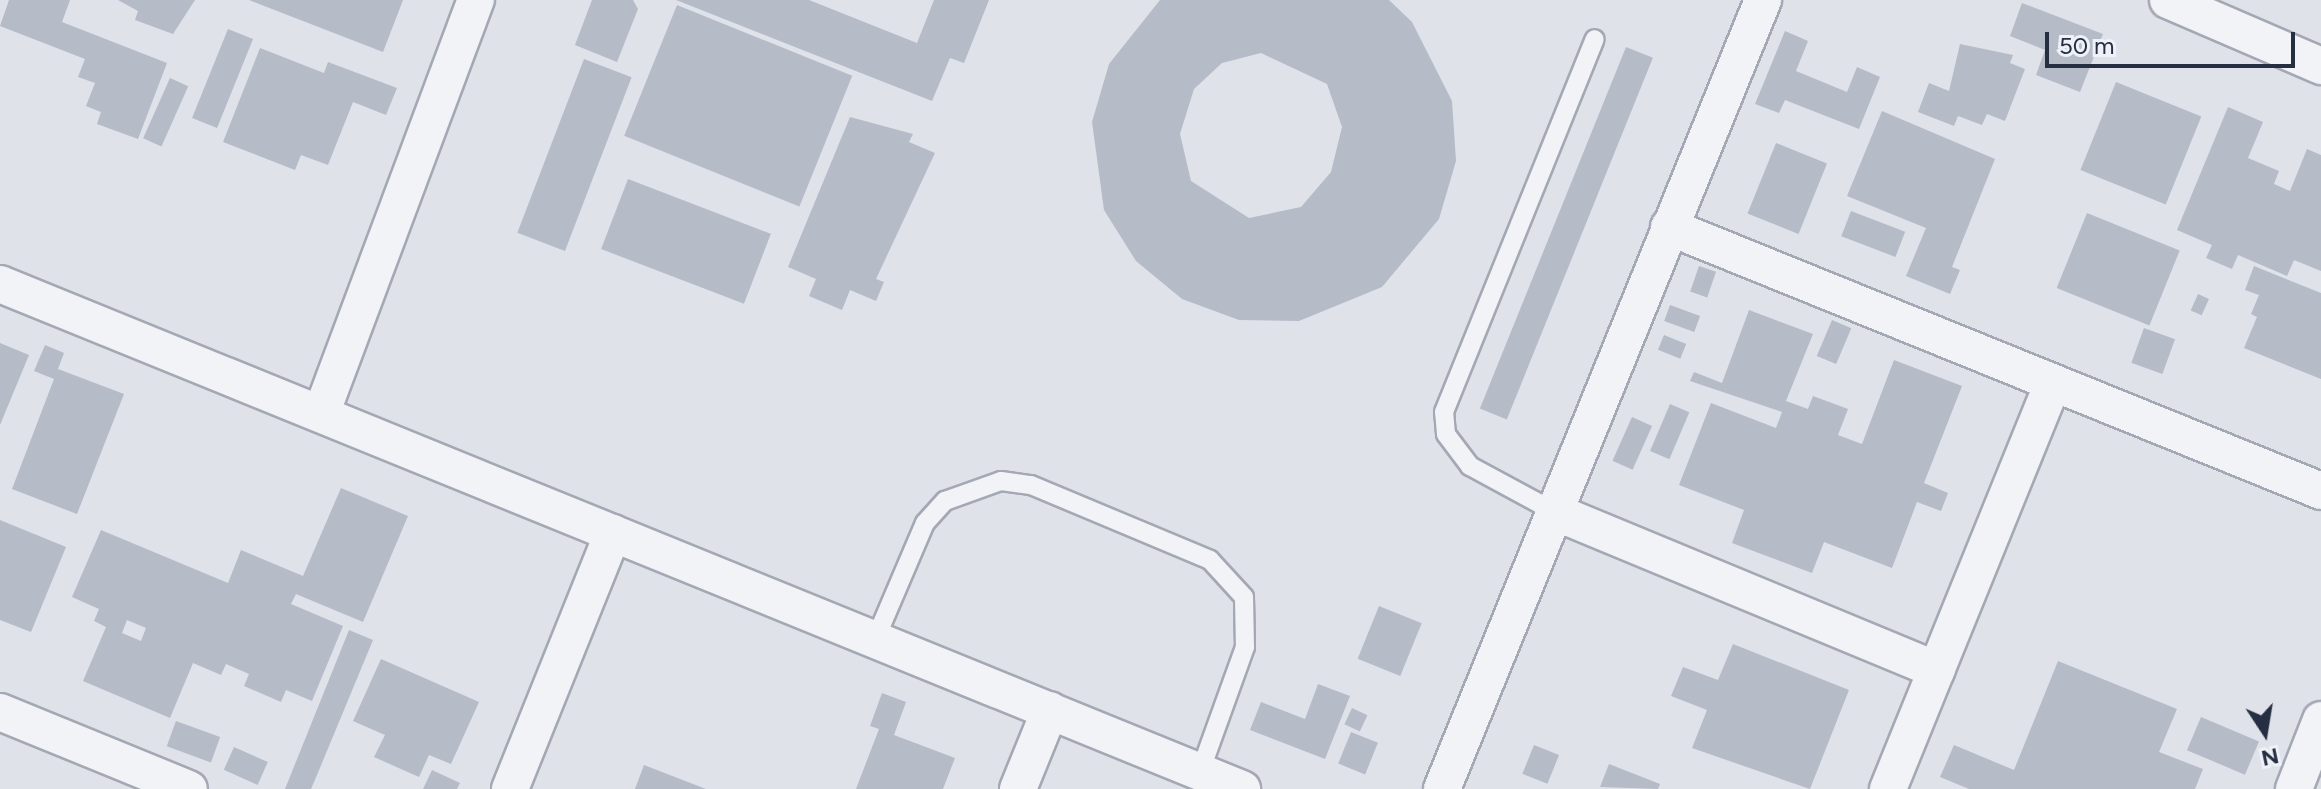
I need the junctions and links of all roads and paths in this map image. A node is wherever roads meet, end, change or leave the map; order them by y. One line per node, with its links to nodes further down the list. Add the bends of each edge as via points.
1 (476, 0): 9 (street)
2 (1763, 0): 6 (street)
3 (2179, 2): 5 (street)
4 (1595, 39): 11 (lane, via 1444,412 1446,434 1470,466)
5 (2321, 66)
6 (1669, 227): 8 (street); 11 (street)
7 (0, 284): 9 (street)
8 (2053, 383): 10 (street); 14 (street)
9 (321, 414): 12 (street)
10 (2321, 491)
11 (1555, 512): 14 (street); 23 (street)
12 (613, 533): 13 (street); 20 (street)
13 (875, 640): 15 (street); 18 (lane, via 925,523 945,501 1001,481 1031,485 1210,560 1244,597 1245,647)
14 (1937, 670): 24 (street)
15 (1050, 710): 18 (street); 21 (street)
16 (0, 712): 19 (street)
17 (2321, 720): 25 (street)
18 (1200, 772): 22 (street)
19 (189, 789)
20 (510, 789)
21 (1018, 789)
22 (1242, 789)
23 (1442, 789)
24 (1888, 789)
25 (2294, 789)

